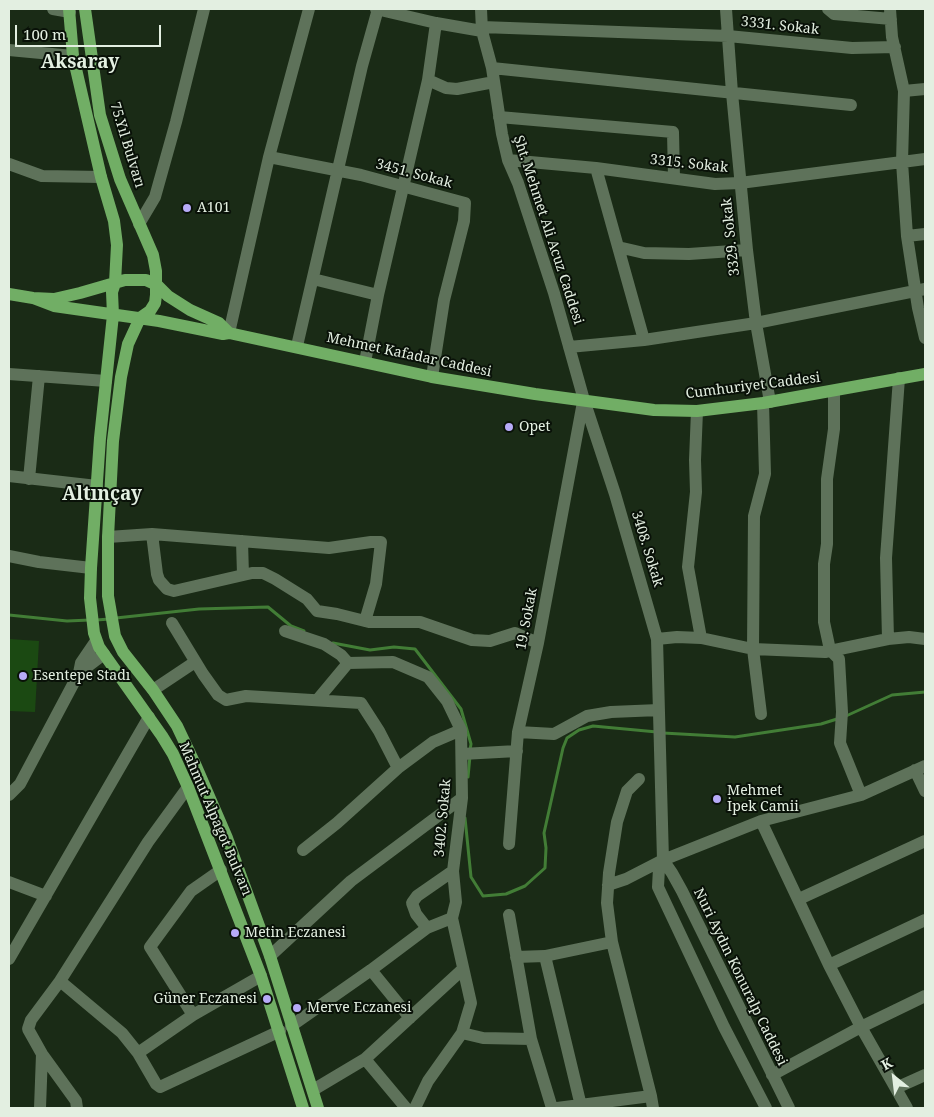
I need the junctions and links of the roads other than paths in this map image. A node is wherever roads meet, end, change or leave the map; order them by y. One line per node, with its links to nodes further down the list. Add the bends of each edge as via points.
1 (53, 9): 9 (street)
2 (85, 9): 36 (main road, 75.Yıl Bulvarı, via 100,115 120,179)
3 (204, 9): 36 (street, via 155,197)
4 (309, 9): 25 (street)
5 (377, 9): 11 (street, 3331. Sokak); 31 (street)
6 (482, 9): 12 (street, Şht. Mehmet Ali Acuz Caddesi)
7 (726, 9): 13 (street, 3329. Sokak)
8 (828, 9): 10 (street, via 834,14)
9 (69, 11): 16 (main road)
10 (890, 14): 14 (street)
11 (436, 23): 12 (street, 3331. Sokak); 18 (street)
12 (482, 29): 13 (street, 3331. Sokak); 17 (street, Şht. Mehmet Ali Acuz Caddesi)
13 (728, 36): 14 (street, 3331. Sokak, via 852,48); 22 (street, 3329. Sokak)
14 (895, 47): 21 (street)
15 (9, 50): 16 (street)
16 (73, 56): 32 (main road)
17 (492, 68): 19 (street, Şht. Mehmet Ali Acuz Caddesi); 22 (street)
18 (428, 80): 19 (street, via 457,90); 35 (street)
19 (494, 82): 24 (street, Şht. Mehmet Ali Acuz Caddesi)
20 (925, 89): 21 (street)
21 (904, 91): 28 (street)
22 (732, 94): 23 (street); 34 (street, 3329. Sokak)
23 (850, 105)
24 (499, 117): 27 (street, Şht. Mehmet Ali Acuz Caddesi); 33 (street, via 673,132)
25 (269, 157): 31 (street, 3451. Sokak); 51 (street)
26 (925, 159): 28 (street, 3315. Sokak)
27 (508, 160): 30 (street, 3315. Sokak); 55 (street, Şht. Mehmet Ali Acuz Caddesi)
28 (902, 162): 34 (street, 3315. Sokak); 38 (street)
29 (9, 164): 32 (street, via 42,176)
30 (596, 168): 33 (street, 3315. Sokak); 39 (street)
31 (338, 172): 35 (street, 3451. Sokak); 41 (street)
32 (101, 177): 42 (main road, via 114,220 117,245)
33 (674, 178): 34 (street, 3315. Sokak, via 715,184)
34 (740, 183): 40 (street, 3329. Sokak)
35 (404, 187): 46 (street); 60 (street, 3451. Sokak, via 465,202 464,221 444,300)
36 (139, 224): 43 (main road, 75.Yıl Bulvarı, via 153,255)
37 (925, 234): 38 (street)
38 (907, 236): 44 (street)
39 (618, 247): 40 (street, via 644,253); 53 (street)
40 (747, 250): 50 (street, 3329. Sokak)
41 (313, 279): 46 (street); 54 (street)
42 (115, 283): 43 (main road, Mehmet Kafadar Caddesi, via 136,279); 47 (main road, Mehmet Kafadar Caddesi, via 54,299); 48 (main road)
43 (157, 285): 49 (main road, via 155,304); 51 (main road, Mehmet Kafadar Caddesi, via 168,296 218,323)
44 (921, 290): 50 (street); 52 (street)
45 (9, 294): 47 (main road, Mehmet Kafadar Caddesi)
46 (378, 295): 56 (street)
47 (33, 298): 48 (main road, Mehmet Kafadar Caddesi, via 54,306)
48 (113, 314): 49 (main road, Mehmet Kafadar Caddesi); 62 (main road, Mahmut Alpagot Bulvarı)
49 (140, 318): 51 (main road, Mehmet Kafadar Caddesi); 71 (main road, Mahmut Alpagot Bulvarı, via 128,344 121,378 113,441)
50 (756, 323): 53 (street); 65 (street, 3329. Sokak)
51 (229, 333): 54 (main road, Mehmet Kafadar Caddesi)
52 (925, 338)
53 (644, 340): 55 (street)
54 (297, 346): 56 (main road, Mehmet Kafadar Caddesi)
55 (570, 347): 64 (street, Şht. Mehmet Ali Acuz Caddesi)
56 (365, 362): 60 (main road, Mehmet Kafadar Caddesi)
57 (9, 374): 59 (street)
58 (925, 374): 61 (main road, Cumhuriyet Caddesi)
59 (40, 376): 62 (street); 68 (street)
60 (432, 377): 64 (main road, Mehmet Kafadar Caddesi)
61 (900, 378): 63 (main road, Cumhuriyet Caddesi); 82 (street, via 886,558)
62 (106, 381): 69 (main road, Mahmut Alpagot Bulvarı)
63 (834, 391): 65 (main road, Cumhuriyet Caddesi); 86 (street, via 824,564 824,622)
64 (584, 400): 66 (main road, Cumhuriyet Caddesi, via 654,410); 81 (street, 3408. Sokak); 84 (street, 19. Sokak)
65 (766, 402): 66 (main road, Cumhuriyet Caddesi); 85 (street, 3329. Sokak, via 764,474 754,516)
66 (697, 411): 80 (street, via 696,492 688,567)
67 (9, 476): 68 (street)
68 (29, 479): 69 (street)
69 (97, 486): 74 (main road, Mahmut Alpagot Bulvarı)
70 (152, 534): 71 (street); 72 (street); 75 (street, via 157,574 167,589 174,591)
71 (108, 536): 91 (main road, Mahmut Alpagot Bulvarı, via 108,596 114,632 118,644)
72 (242, 541): 75 (street); 76 (street, via 329,548 381,542 376,584)
73 (9, 556): 74 (street)
74 (91, 568): 79 (main road, Mahmut Alpagot Bulvarı, via 90,598)
75 (243, 575): 76 (street, via 264,574 307,599 317,611)
76 (365, 621): 84 (street, via 420,622 472,640 490,641 515,634)
77 (172, 623): 88 (street)
78 (285, 631): 89 (street, via 324,644)
79 (95, 637): 87 (main road, Mahmut Alpagot Bulvarı); 90 (street, via 81,663)
80 (702, 638): 81 (street); 85 (street)
81 (658, 639): 93 (street, 3408. Sokak)
82 (888, 639): 83 (street); 86 (street)
83 (925, 639)
84 (538, 643): 97 (street, 19. Sokak)
85 (753, 649): 86 (street); 94 (street, 3329. Sokak)
86 (830, 650): 105 (street, via 839,659 840,743)
87 (104, 654): 90 (street); 95 (main road, Mahmut Alpagot Bulvarı)
88 (195, 662): 91 (street); 92 (street, via 218,695 226,700 246,696)
89 (348, 663): 92 (street); 96 (street, 3402. Sokak, via 393,662 428,677 447,701)
90 (79, 674): 106 (street, via 20,784)
91 (153, 690): 124 (main road, Mahmut Alpagot Bulvarı, via 177,726 195,764 227,838)
92 (318, 699): 100 (street, via 361,703)
93 (659, 710): 97 (street, via 587,716 554,734); 112 (street)
94 (761, 714)
95 (150, 716): 103 (main road, Mahmut Alpagot Bulvarı); 117 (street)
96 (461, 730): 99 (street, 3402. Sokak); 100 (street, via 433,742)
97 (518, 732): 98 (street, 19. Sokak)
98 (516, 751): 99 (street); 110 (street, 19. Sokak)
99 (465, 754): 107 (street, 3402. Sokak)
100 (398, 768): 111 (street)
101 (920, 768): 104 (street); 105 (street)
102 (638, 779): 116 (street, via 627,791 617,822)
103 (188, 787): 113 (main road, Mahmut Alpagot Bulvarı); 132 (street, via 148,842)
104 (925, 791)
105 (861, 794): 108 (street)
106 (9, 795)
107 (462, 798): 114 (street, 3402. Sokak); 124 (street, via 351,881)
108 (761, 821): 112 (street); 118 (street)
109 (925, 842): 118 (street)
110 (509, 844)
111 (303, 850)
112 (663, 860): 116 (street); 143 (street, Nuri Aydın Konuralp Caddesi, via 682,891); 145 (street, via 658,887)
113 (221, 870): 131 (main road, Mahmut Alpagot Bulvarı); 134 (street, via 191,891 150,947)
114 (453, 871): 120 (street, 3402. Sokak, via 456,902); 122 (street, via 412,903)
115 (9, 882): 117 (street)
116 (608, 885): 123 (street)
117 (46, 896): 127 (street)
118 (799, 899): 128 (street)
119 (510, 915): 125 (street)
120 (452, 918): 122 (street); 129 (street, 3402. Sokak)
121 (925, 920): 128 (street)
122 (427, 928): 130 (street)
123 (612, 942): 126 (street); 149 (street)
124 (270, 956): 137 (main road, Mahmut Alpagot Bulvarı)
125 (516, 956): 126 (street); 139 (street)
126 (545, 956): 150 (street)
127 (9, 959)
128 (830, 965): 136 (street)
129 (463, 969): 135 (street); 138 (street, 3402. Sokak, via 471,1003)
130 (371, 970): 135 (street); 137 (street)
131 (261, 976): 134 (street); 137 (main road, Mahmut Alpagot Bulvarı)
132 (60, 981): 140 (street, via 122,1033); 141 (street, via 28,1029)
133 (925, 996): 136 (street)
134 (192, 1016): 140 (street)
135 (410, 1018): 142 (street)
136 (861, 1027): 143 (street); 146 (street)
137 (285, 1028): 140 (street, via 160,1087); 147 (main road, Mahmut Alpagot Bulvarı); 153 (main road, Mahmut Alpagot Bulvarı)
138 (462, 1033): 139 (street, via 483,1038); 156 (street, 3402. Sokak, via 428,1081)
139 (531, 1039): 157 (street)
140 (138, 1053)
141 (42, 1054): 151 (street); 152 (street, via 76,1101)
142 (365, 1058): 147 (street); 155 (street)
143 (771, 1074): 145 (street, via 758,1066); 148 (street, via 772,1085); 160 (street, Nuri Aydın Konuralp Caddesi)
144 (925, 1074): 146 (street)
145 (749, 1076): 148 (street)
146 (896, 1088): 161 (street)
147 (313, 1090): 154 (main road, Mahmut Alpagot Bulvarı)
148 (756, 1090): 159 (street)
149 (652, 1102): 150 (street)
150 (581, 1106): 158 (street)
151 (40, 1108)
152 (77, 1108)
153 (303, 1108)
154 (318, 1108)
155 (406, 1108)
156 (415, 1108)
157 (552, 1108)
158 (557, 1108)
159 (766, 1108)
160 (789, 1108)
161 (907, 1108)

